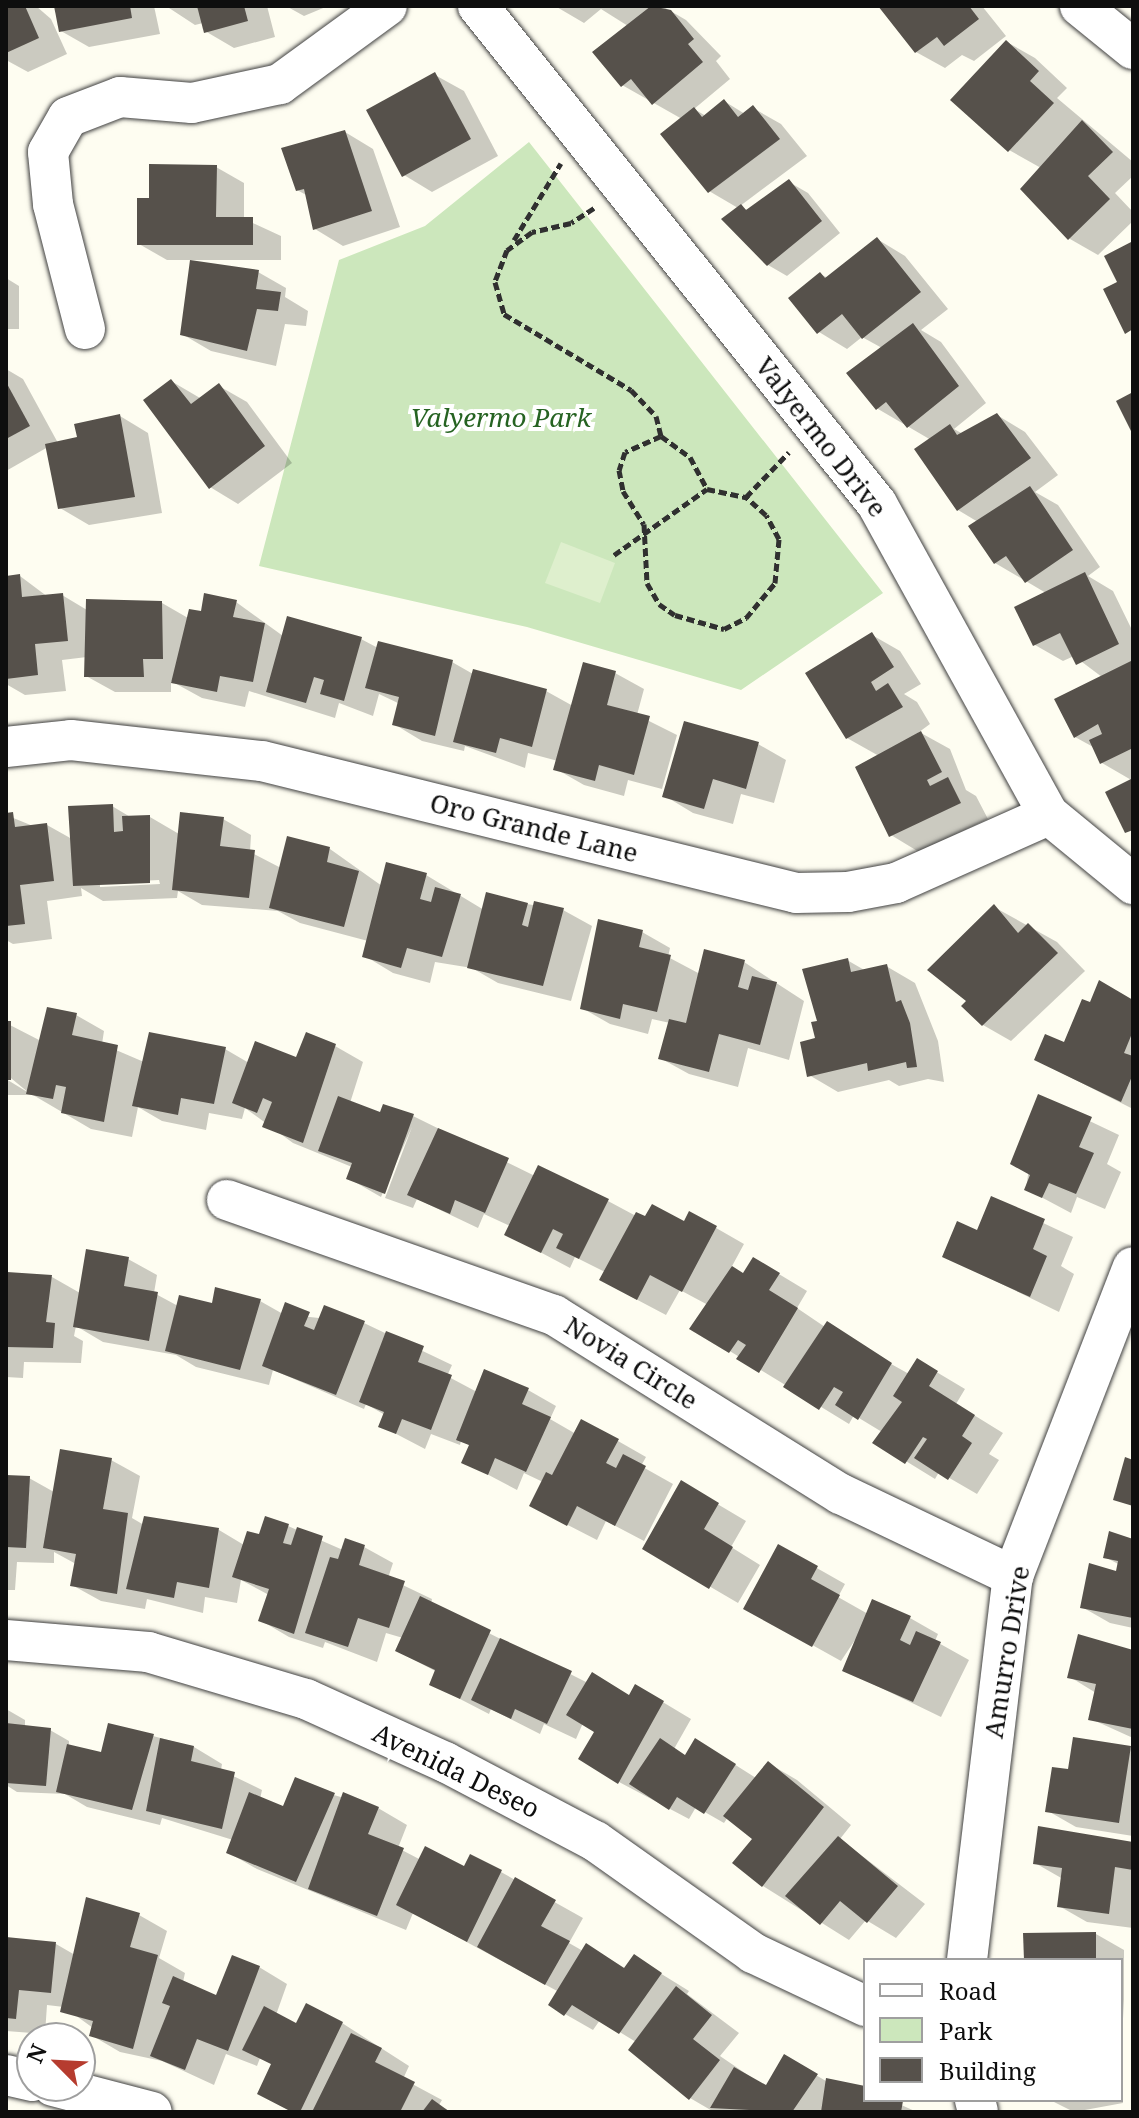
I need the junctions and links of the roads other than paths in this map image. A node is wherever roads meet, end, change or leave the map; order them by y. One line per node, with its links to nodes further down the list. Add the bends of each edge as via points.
1 (387, 6): 5 (street, via 280,84 192,103 120,97 68,117 48,152 53,204)
2 (478, 6): 7 (street, Valyermo Drive, via 877,504)
3 (1080, 6): 4 (street)
4 (1133, 49)
5 (85, 329)
6 (6, 747): 7 (street, Oro Grande Lane, via 71,740 262,761 796,893 848,892 896,883)
7 (1049, 815): 8 (street, Valyermo Drive)
8 (1133, 884)
9 (227, 1200): 11 (street, Novia Circle, via 554,1315 841,1494)
10 (1133, 1267): 11 (street, Amurro Drive)
11 (1013, 1576): 13 (street, Amurro Drive)
12 (6, 1640): 14 (street, Avenida Deseo, via 148,1652 306,1699 445,1762 595,1841 753,1953)
13 (967, 1958)
14 (863, 2005)
15 (96, 2097): 16 (street)
16 (152, 2112)

